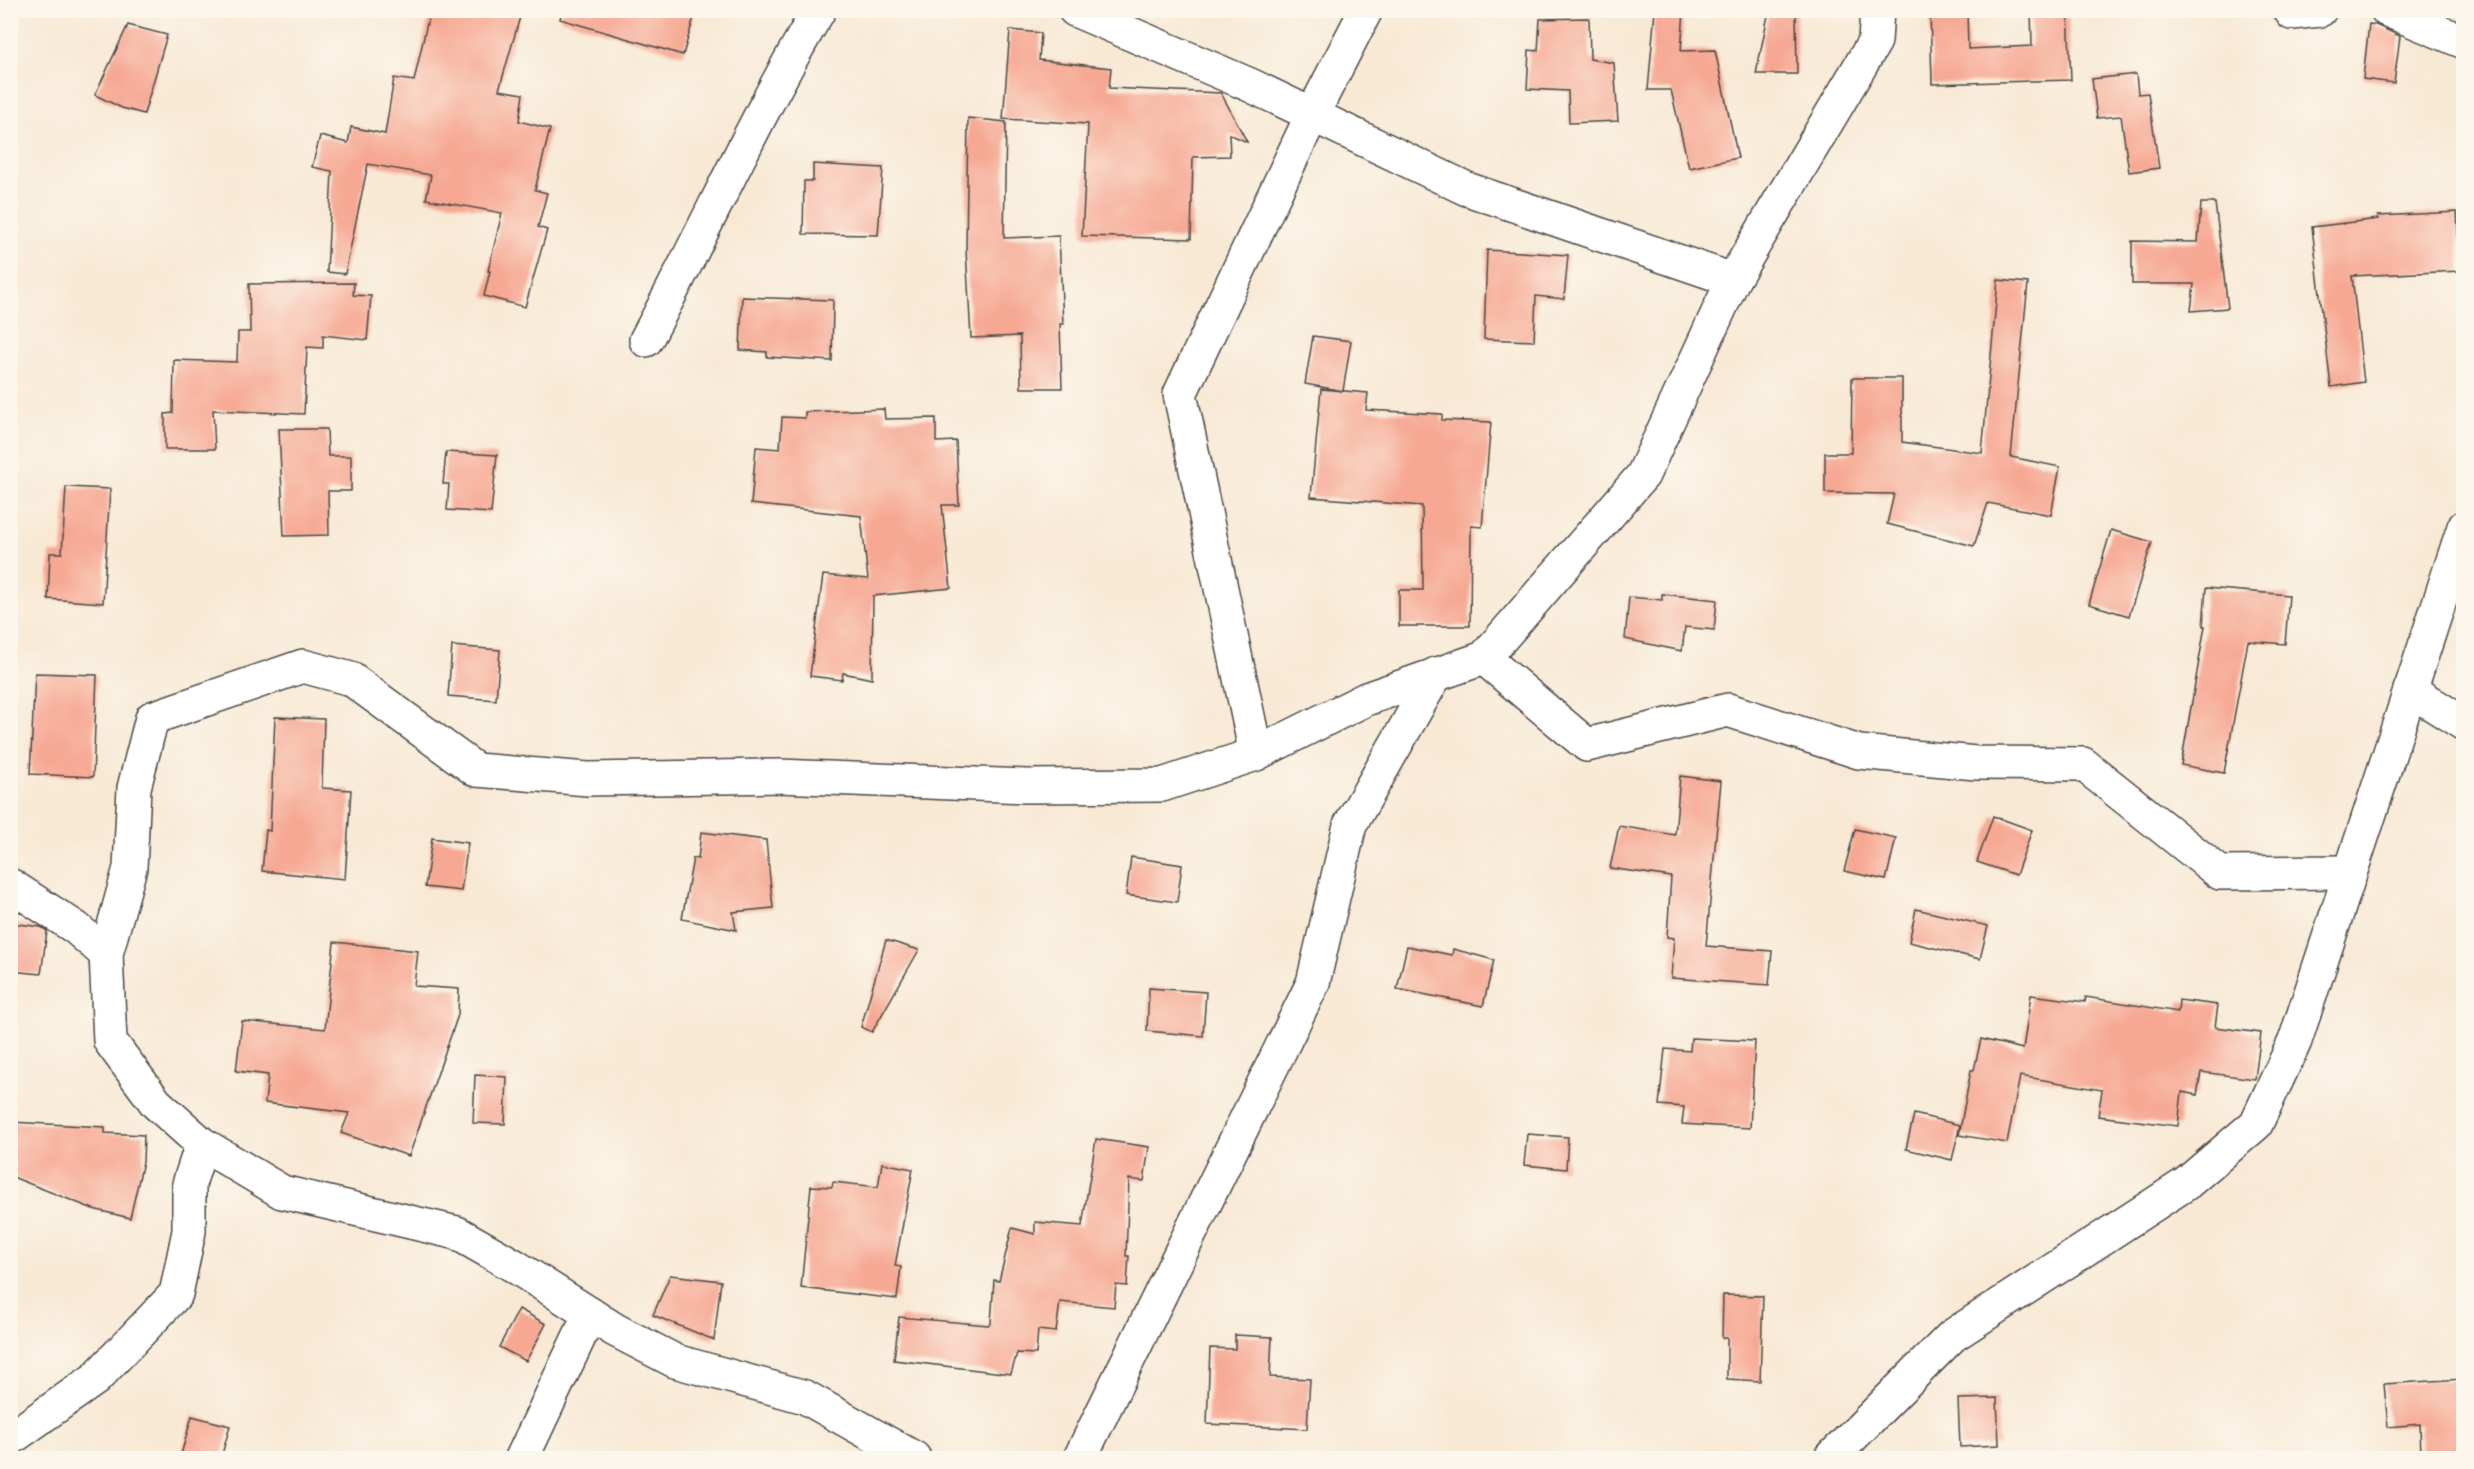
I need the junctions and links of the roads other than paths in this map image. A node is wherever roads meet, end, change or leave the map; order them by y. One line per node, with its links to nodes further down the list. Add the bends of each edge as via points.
1 (819, 10): 11 (street, via 789,60)
2 (1075, 10): 9 (street)
3 (1366, 10): 9 (street)
4 (1877, 10): 10 (street, via 1875,41)
5 (2290, 10): 6 (street)
6 (2320, 10)
7 (2387, 10): 8 (street)
8 (2463, 42)
9 (1312, 115): 10 (street, via 1467,189); 17 (street, via 1180,394)
10 (1733, 280): 13 (street, via 1643,475)
11 (646, 340)
12 (2463, 527): 15 (street)
13 (1484, 658): 14 (street); 18 (street, via 1587,745 1728,710 1859,752 1976,763 2083,765 2220,873)
14 (1436, 674): 17 (street, via 1366,699); 26 (street, via 1350,825 1313,983)
15 (2410, 690): 16 (street); 18 (street)
16 (2463, 724)
17 (1256, 754): 20 (street, via 1162,785 1026,786 779,776 588,778 476,770 351,679 303,666 152,718 134,788 129,868)
18 (2350, 872): 27 (street, via 2295,1041 2256,1124 2187,1183 1952,1336)
19 (10, 885): 20 (street, via 76,928)
20 (106, 954): 21 (street, via 110,1041 156,1104)
21 (202, 1144): 22 (street, via 282,1192 456,1233); 23 (street, via 189,1184 189,1232 176,1294 95,1379)
22 (590, 1314): 24 (street); 25 (street, via 675,1361 805,1397)
23 (10, 1439)
24 (522, 1458)
25 (914, 1458)
26 (1080, 1458)
27 (1831, 1458)

